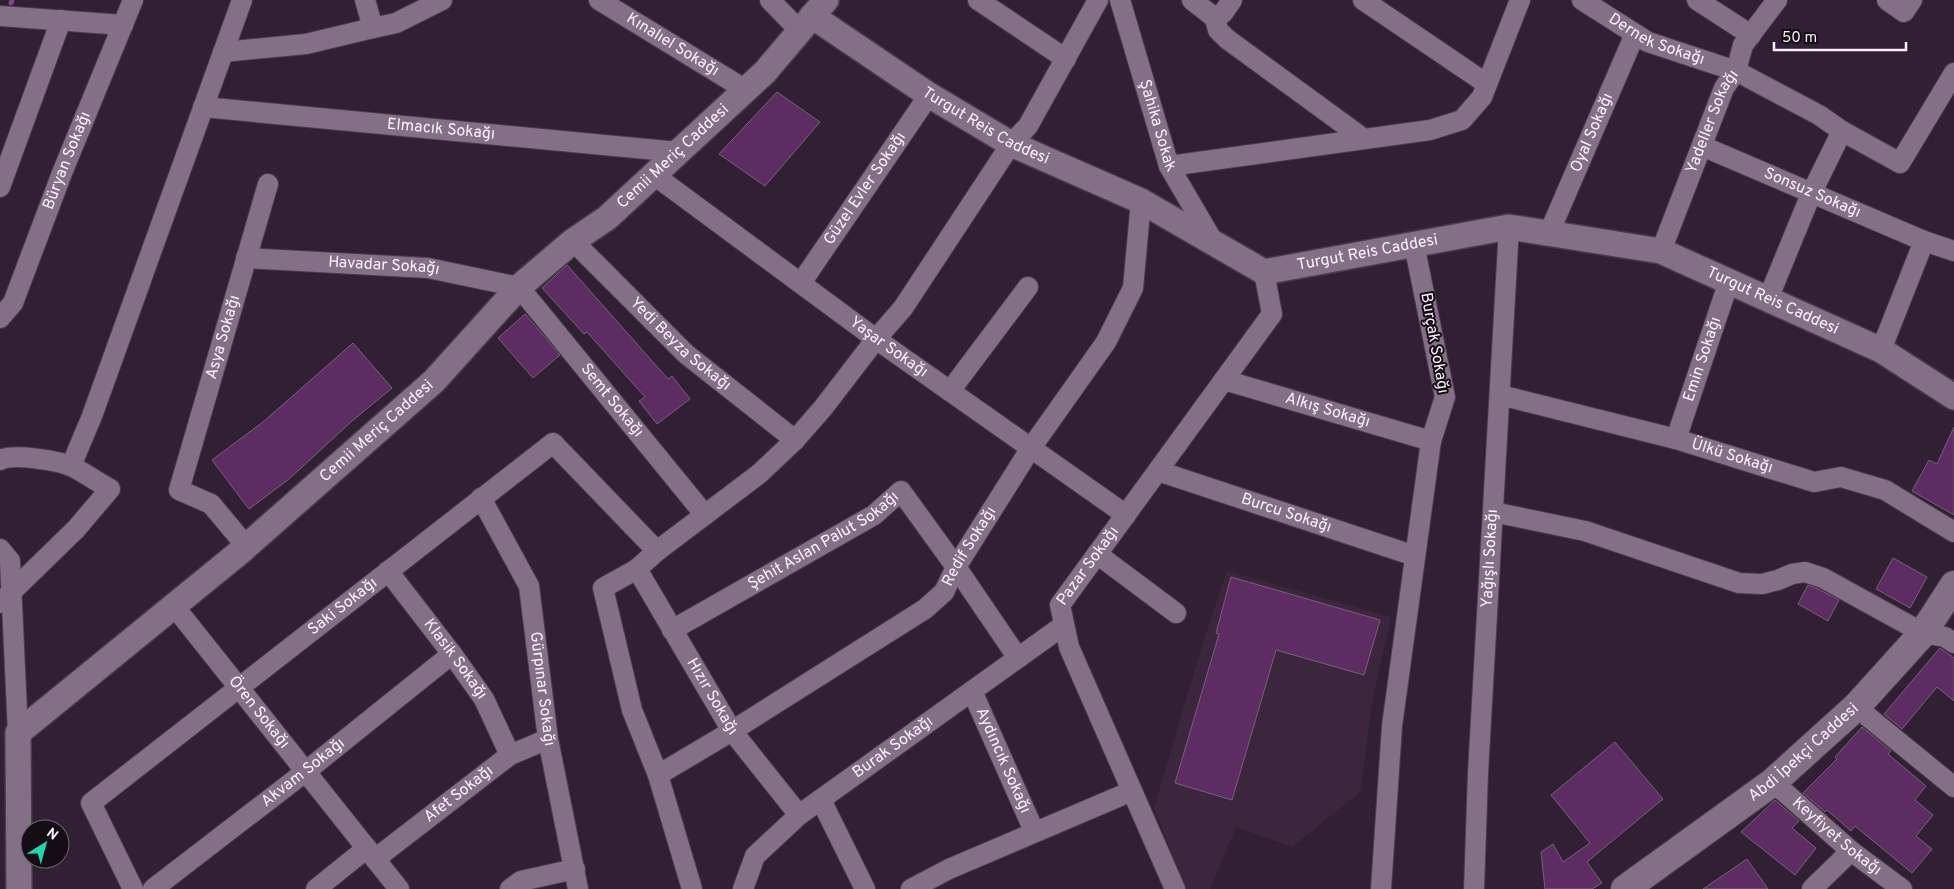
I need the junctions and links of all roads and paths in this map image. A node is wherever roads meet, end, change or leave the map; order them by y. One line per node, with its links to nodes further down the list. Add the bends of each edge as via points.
1 (133, 0): 23 (street, Büryan Sokağı)
2 (242, 0): 27 (street)
3 (365, 0): 24 (street)
4 (442, 0): 24 (street, via 396,23)
5 (600, 0): 32 (street, Kınalıel Sokağı)
6 (770, 0): 20 (street)
7 (978, 0): 28 (street)
8 (1098, 0): 28 (street)
9 (1120, 0): 40 (street, Şahika Sokak)
10 (1192, 0): 21 (street)
11 (1232, 0): 21 (street)
12 (1363, 0): 31 (street)
13 (1520, 0): 31 (street)
14 (1582, 0): 25 (street, Dernek Sokağı)
15 (1697, 0): 26 (street)
16 (1777, 0): 26 (street, Yadeller Sokağı)
17 (1887, 0): 18 (street, via 1904,12)
18 (1912, 0)
19 (0, 16): 22 (street)
20 (813, 16): 32 (street, Cemii Meriç Caddesi); 33 (street, Turgut Reis Caddesi)
21 (1215, 18): 36 (street, via 1218,30 1227,38)
22 (61, 20): 23 (street); 43 (street)
23 (123, 25): 61 (street, Büryan Sokağı, via 13,304)
24 (373, 28): 27 (street, via 306,44)
25 (1635, 34): 29 (street, Dernek Sokağı, via 1648,42); 47 (street, Oyal Sokağı)
26 (1751, 35): 29 (street, Yadeller Sokağı, via 1743,45)
27 (223, 52): 34 (street)
28 (1066, 59): 37 (street, via 1028,126)
29 (1736, 70): 35 (street, Dernek Sokağı, via 1819,114); 38 (street, Yadeller Sokağı, via 1724,88)
30 (1954, 73): 35 (street, Dernek Sokağı, via 1900,163)
31 (1487, 84): 36 (street, via 1482,97 1462,120 1430,130)
32 (746, 90): 39 (street, Cemii Meriç Caddesi)
33 (929, 95): 37 (street, Turgut Reis Caddesi); 57 (street, Güzel Evler Sokağı)
34 (203, 107): 39 (street, Elmacık Sokağı); 73 (street)
35 (1842, 131): 44 (street)
36 (1364, 139): 40 (street)
37 (1012, 144): 45 (street, Turgut Reis Caddesi); 62 (street, via 904,308)
38 (1702, 146): 44 (street, Sonsuz Sokağı); 53 (street, Yadeller Sokağı)
39 (678, 152): 41 (street, Cemii Meriç Caddesi)
40 (1169, 166): 50 (street, Şahika Sokak)
41 (654, 175): 48 (street, Cemii Meriç Caddesi, via 607,218); 57 (street, Yaşar Sokağı)
42 (268, 184): 54 (street, Asya Sokağı)
43 (0, 187)
44 (1811, 194): 49 (street, Sonsuz Sokağı); 60 (street)
45 (1141, 201): 50 (street, Turgut Reis Caddesi); 71 (street, Redif Sokağı, via 1133,288 1106,342)
46 (1509, 227): 47 (street, Turgut Reis Caddesi); 51 (street, Turgut Reis Caddesi); 66 (street, Yağışlı Sokağı)
47 (1549, 233): 53 (street, Turgut Reis Caddesi)
48 (573, 241): 58 (street, Cemii Meriç Caddesi); 69 (street, Yedi Beyza Sokağı, via 686,354)
49 (1924, 241): 52 (street, Sonsuz Sokağı); 63 (street)
50 (1214, 243): 55 (street, Turgut Reis Caddesi)
51 (1414, 244): 55 (street, Turgut Reis Caddesi); 70 (street, Burçak Sokağı, via 1446,397)
52 (1954, 250)
53 (1661, 251): 56 (street, Turgut Reis Caddesi)
54 (246, 258): 58 (street, Havadar Sokağı, via 428,268); 80 (street, Asya Sokağı, via 178,490 211,504)
55 (1264, 272): 64 (street, Pazar Sokağı, via 1272,314)
56 (1729, 282): 60 (street, Turgut Reis Caddesi); 68 (street, Emin Sokağı)
57 (801, 283): 62 (street, Yaşar Sokağı)
58 (519, 286): 77 (street, Semt Sokağı); 80 (street, Cemii Meriç Caddesi, via 434,381)
59 (1028, 287): 65 (street)
60 (1768, 299): 63 (street, Turgut Reis Caddesi)
61 (2, 313)
62 (876, 339): 65 (street, Yaşar Sokağı); 69 (street)
63 (1881, 350): 67 (street, Turgut Reis Caddesi)
64 (1224, 380): 70 (street, Alkış Sokağı); 74 (street, Pazar Sokağı)
65 (950, 391): 71 (street, Yaşar Sokağı)
66 (1500, 395): 68 (street, Ülkü Sokağı); 76 (street, Yağışlı Sokağı)
67 (1954, 397)
68 (1676, 439): 79 (street, Ülkü Sokağı, via 1814,482 1841,476 1885,490)
69 (795, 440): 77 (street, via 758,474)
70 (1431, 441): 84 (street, Burçak Sokağı)
71 (1031, 448): 78 (street, Yaşar Sokağı); 85 (street, Redif Sokağı)
72 (0, 460): 73 (street, via 37,459)
73 (71, 466): 89 (street, via 110,489 76,529)
74 (1158, 471): 78 (street, Pazar Sokağı); 84 (street, Burcu Sokağı)
75 (482, 498): 82 (street, Saki Sokağı, via 553,443); 87 (street, Saki Sokağı); 103 (street, Gürpınar Sokağı, via 529,586)
76 (1493, 512): 94 (street, via 1585,531 1739,583 1762,584 1805,572 1823,578); 129 (street, Yağışlı Sokağı)
77 (704, 515): 82 (street)
78 (1126, 515): 83 (street, Pazar Sokağı)
79 (1954, 532)
80 (247, 547): 90 (street, Cemii Meriç Caddesi)
81 (0, 549): 89 (street, via 10,561)
82 (657, 551): 86 (street)
83 (1097, 554): 91 (street); 92 (street, Pazar Sokağı, via 1060,605)
84 (1415, 556): 128 (street, Burçak Sokağı, via 1392,726)
85 (956, 567): 93 (street, Şehit Aslan Palut Sokağı, via 900,491 874,515); 97 (street, Şehit Aslan Palut Sokağı); 101 (street, Redif Sokağı, via 944,592 924,609)
86 (637, 569): 93 (street, Hızır Sokağı); 106 (street, via 604,588 632,710)
87 (388, 571): 96 (street, Klasik Sokağı); 98 (street, Saki Sokağı)
88 (1954, 586): 94 (main road, Abdi İpekçi Caddesi)
89 (6, 598): 102 (street)
90 (174, 606): 98 (street, Ören Sokağı); 102 (street, Cemii Meriç Caddesi)
91 (1176, 613)
92 (1064, 625): 97 (street, Burak Sokağı); 109 (street, Pazar Sokağı, via 1069,647)
93 (672, 630): 101 (street, Hızır Sokağı)
94 (1922, 633): 95 (street, via 1945,637); 100 (main road, Abdi İpekçi Caddesi)
95 (1954, 643)
96 (452, 654): 104 (street, Klasik Sokağı, via 484,699); 105 (street, Akvam Sokağı)
97 (1018, 658): 99 (street, Burak Sokağı)
98 (239, 688): 105 (street, Ören Sokağı); 117 (street, Saki Sokağı, via 91,803)
99 (972, 691): 110 (street, Burak Sokağı); 112 (street, Aydıncık Sokağı)
100 (1856, 707): 107 (main road, Abdi İpekçi Caddesi); 108 (street)
101 (732, 731): 106 (street, Redif Sokağı); 111 (street, Hızır Sokağı)
102 (18, 733): 116 (street)
103 (548, 739): 104 (street, Afet Sokağı); 115 (street, Gürpınar Sokağı)
104 (510, 755): 114 (street, Afet Sokağı)
105 (306, 772): 114 (street, Ören Sokağı); 118 (street, Akvam Sokağı)
106 (658, 776): 123 (street)
107 (1774, 782): 113 (street, Keyfiyet Sokağı); 130 (main road, Abdi İpekçi Caddesi)
108 (1954, 787)
109 (1132, 791): 112 (street, Aydıncık Sokağı); 127 (street, Pazar Sokağı)
110 (821, 800): 111 (street, Burak Sokağı); 125 (street)
111 (799, 815): 124 (street, Burak Sokağı, via 755,856)
112 (1034, 831): 126 (street, Aydıncık Sokağı)
113 (1851, 851): 131 (street); 132 (street, Keyfiyet Sokağı)
114 (371, 854): 119 (street, Afet Sokağı); 120 (street, Ören Sokağı)
115 (575, 869): 121 (street, via 521,881); 122 (street, Gürpınar Sokağı)
116 (19, 889)
117 (133, 889)
118 (153, 889)
119 (316, 889)
120 (399, 889)
121 (510, 889)
122 (578, 889)
123 (692, 889)
124 (743, 889)
125 (865, 889)
126 (911, 889)
127 (1175, 889)
128 (1381, 889)
129 (1474, 889)
130 (1625, 889)
131 (1812, 889)
132 (1902, 889)

